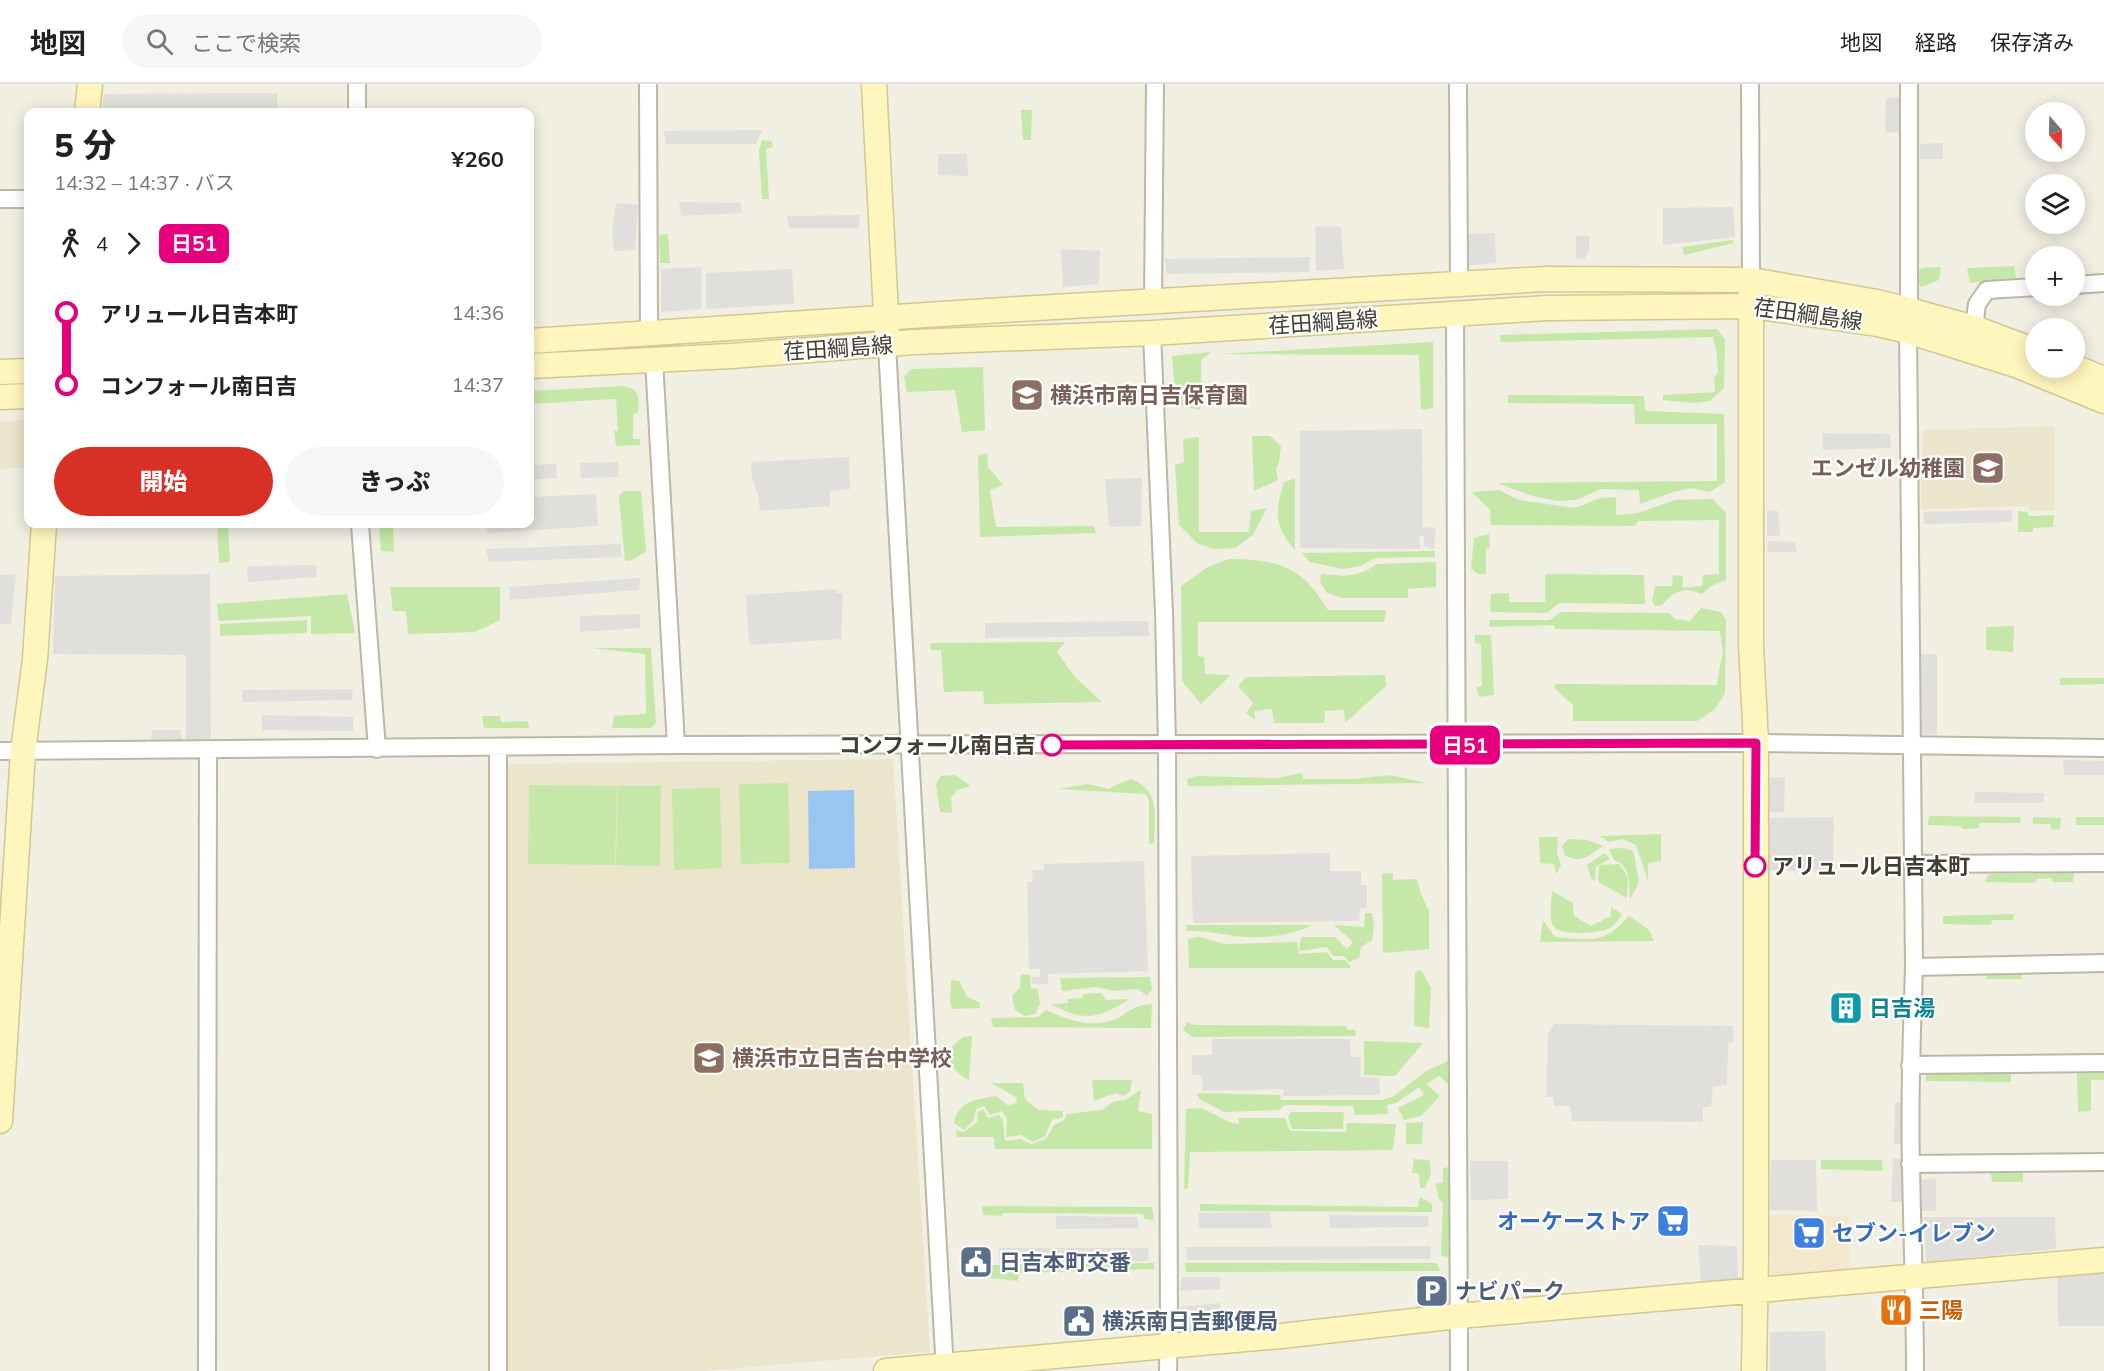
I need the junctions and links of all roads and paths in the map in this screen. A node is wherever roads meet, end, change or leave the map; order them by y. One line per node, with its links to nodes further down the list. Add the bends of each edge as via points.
1 (90, 84): 9 (main road)
2 (357, 84): 10 (street)
3 (648, 84): 24 (street)
4 (874, 84): 21 (main road)
5 (1155, 84): 18 (street)
6 (1458, 84): 15 (street)
7 (1750, 84): 13 (street)
8 (1909, 84): 22 (street)
9 (87, 108)
10 (357, 108)
11 (0, 199): 12 (street)
12 (24, 199)
13 (1751, 280): 15 (main road, 荏田綱島線, via 1546,279); 19 (main road); 22 (main road, 荏田綱島線, via 1877,302)
14 (2104, 283): 16 (street)
15 (1459, 284): 18 (main road, 荏田綱島線)
16 (2085, 284)
17 (2025, 288): 23 (street, via 1987,290 1977,304)
18 (1153, 301): 21 (main road, 荏田綱島線)
19 (1752, 306): 20 (main road, 荏田綱島線, via 1547,308); 22 (main road, 荏田綱島線, via 1878,324); 40 (main road, via 1751,645)
20 (1455, 314): 25 (main road, 荏田綱島線); 42 (street)
21 (886, 317): 24 (main road, 荏田綱島線); 27 (main road)
22 (1909, 321): 23 (main road, 荏田綱島線); 37 (main road, 荏田綱島線); 46 (street)
23 (1974, 328): 28 (main road, 荏田綱島線)
24 (649, 332): 26 (main road, 荏田綱島線)
25 (1152, 333): 27 (main road, 荏田綱島線); 41 (street)
26 (534, 341)
27 (887, 346): 29 (main road, 荏田綱島線); 44 (street)
28 (2025, 347)
29 (654, 360): 30 (main road, 荏田綱島線); 43 (street)
30 (534, 366)
31 (24, 371): 33 (main road)
32 (2085, 371): 34 (main road)
33 (0, 372)
34 (2104, 379)
35 (24, 396): 36 (main road)
36 (0, 397)
37 (2104, 401)
38 (44, 528): 50 (main road, via 35,660)
39 (360, 528): 49 (street)
40 (1756, 743): 42 (street); 46 (street); 62 (main road)
41 (1167, 745): 42 (street); 44 (street); 64 (street)
42 (1456, 745): 63 (street)
43 (676, 746): 44 (street); 45 (street)
44 (908, 746): 65 (street)
45 (498, 747): 49 (street); 67 (street)
46 (1912, 747): 47 (street); 52 (street)
47 (2104, 748)
48 (208, 749): 49 (street); 50 (street); 66 (street)
49 (377, 749)
50 (12, 751): 57 (main road)
51 (2104, 863): 52 (street)
52 (1913, 864): 54 (street)
53 (2104, 963): 54 (street)
54 (1914, 967): 56 (street)
55 (2104, 1063): 56 (street)
56 (1910, 1065): 59 (street)
57 (0, 1121)
58 (2104, 1162): 59 (street)
59 (1911, 1164): 61 (street)
60 (2104, 1260): 61 (main road)
61 (1915, 1277): 62 (main road); 72 (street)
62 (1756, 1290): 63 (main road); 71 (main road)
63 (1458, 1316): 64 (main road); 70 (street)
64 (1168, 1346): 65 (main road); 69 (street)
65 (945, 1368): 68 (main road)
66 (207, 1371)
67 (498, 1371)
68 (886, 1371)
69 (1168, 1371)
70 (1459, 1371)
71 (1754, 1371)
72 (1915, 1371)

